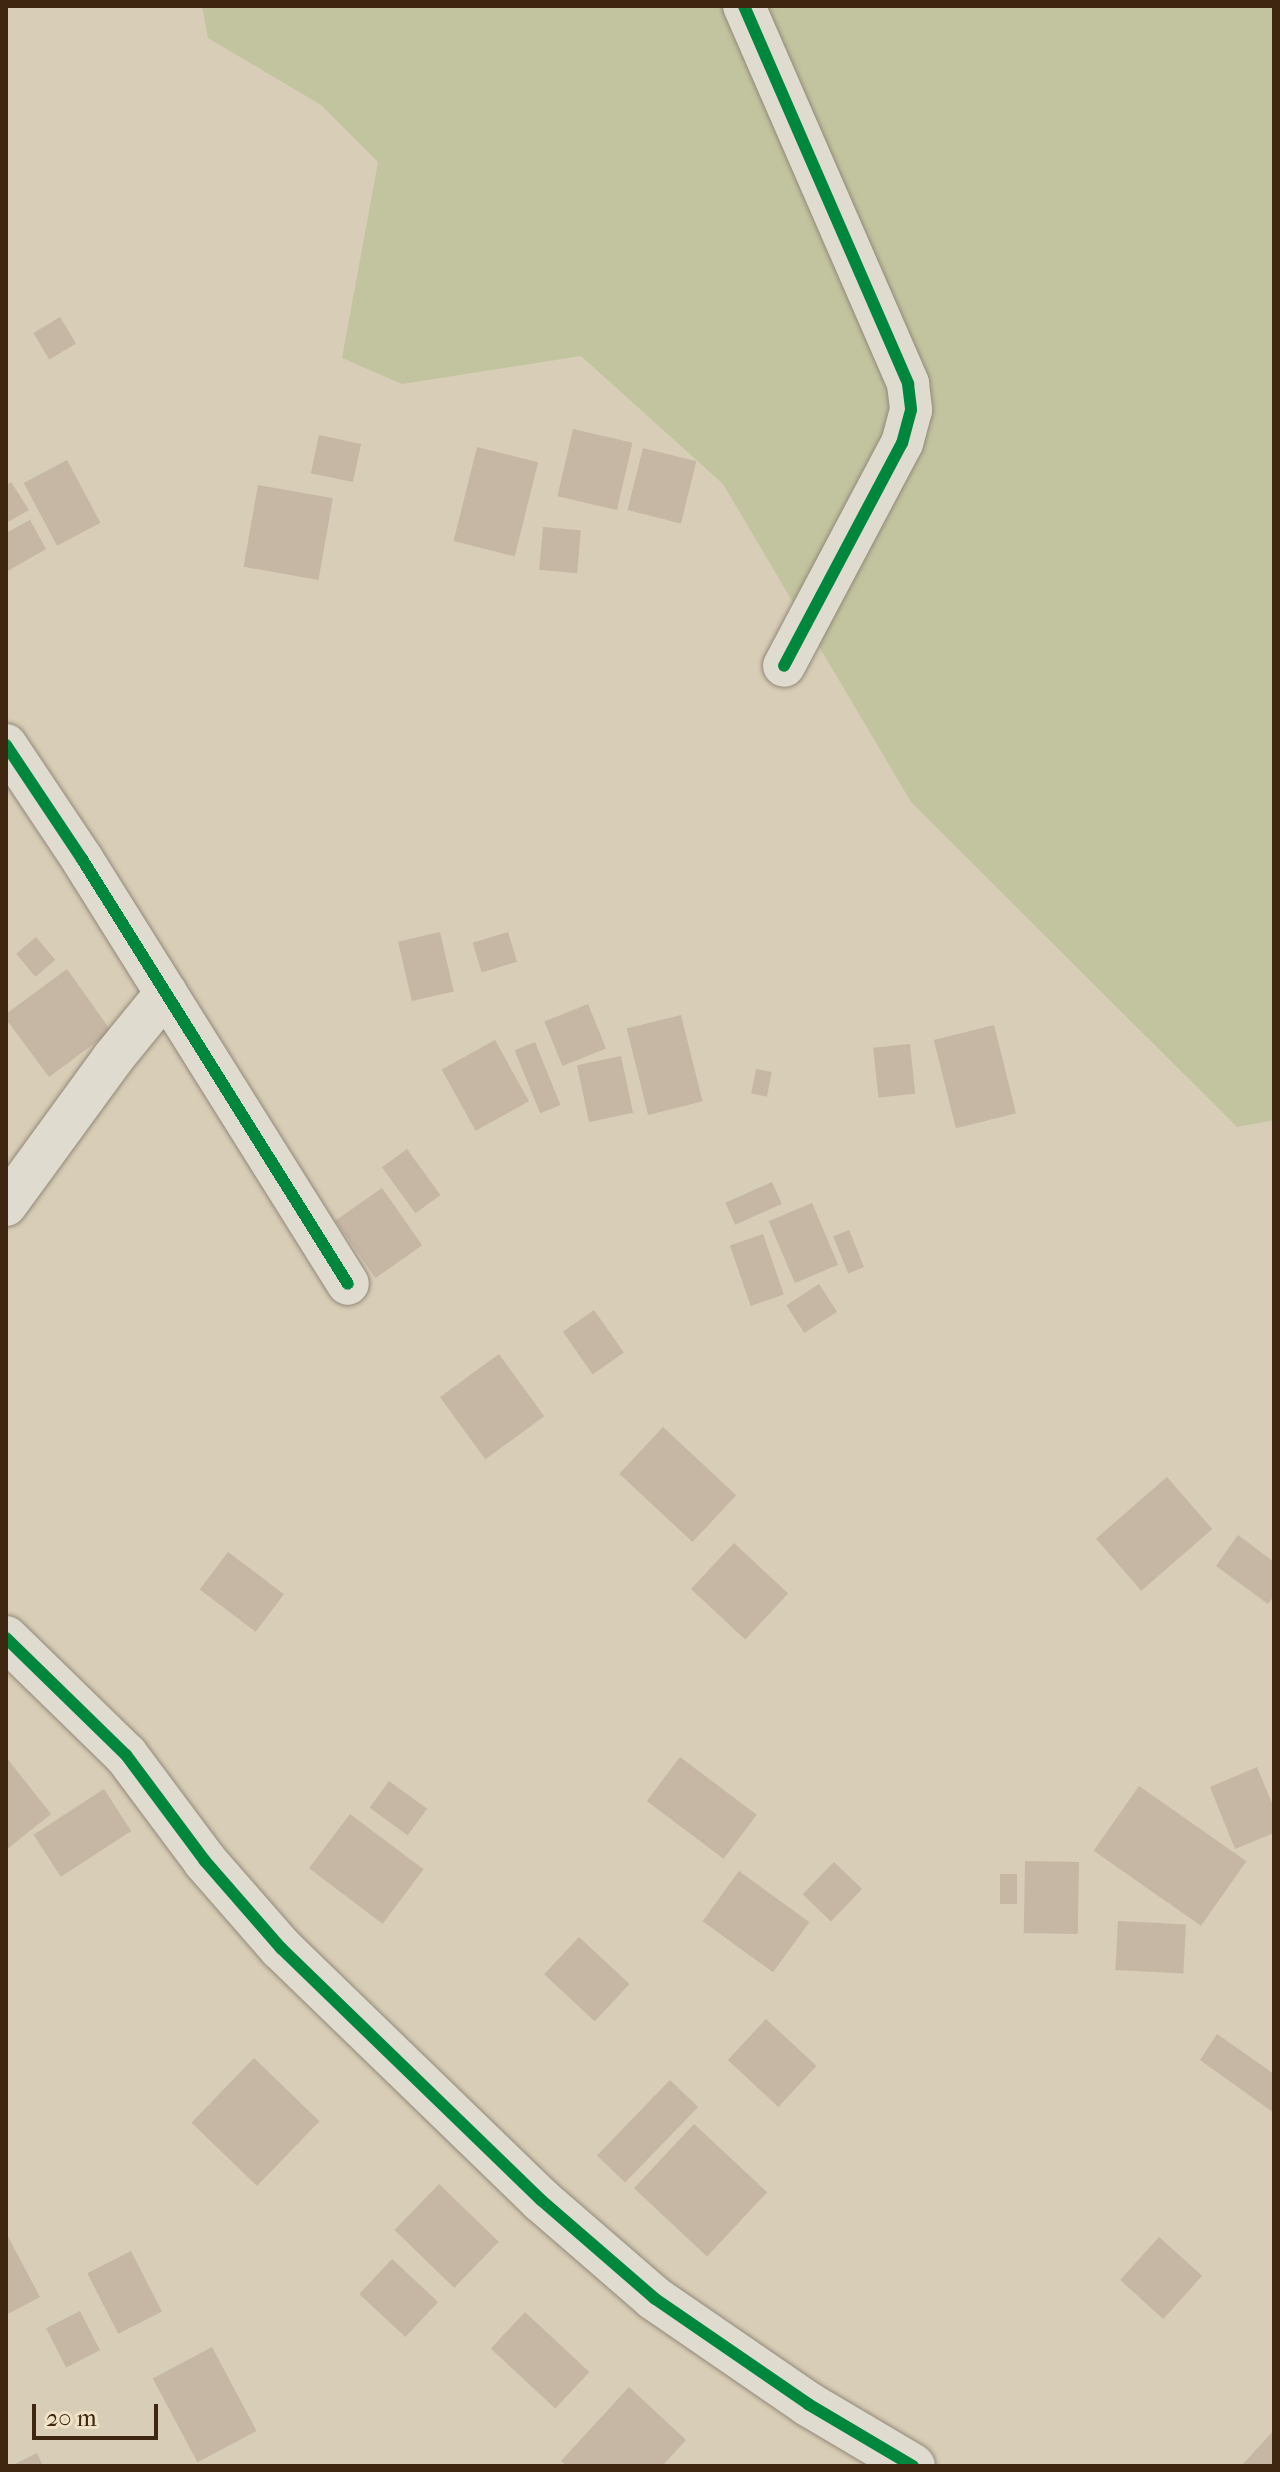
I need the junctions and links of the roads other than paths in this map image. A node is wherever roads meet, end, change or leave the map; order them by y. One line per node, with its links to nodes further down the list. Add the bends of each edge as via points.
1 (744, 6): 2 (street, via 902,369 911,410 902,443)
2 (784, 666)
3 (6, 745): 4 (street)
4 (166, 993): 5 (street); 6 (street)
5 (6, 1205)
6 (348, 1284)
7 (6, 1638): 8 (street, via 126,1755 205,1861 281,1948 541,2200 654,2298 808,2404)
8 (913, 2466)

